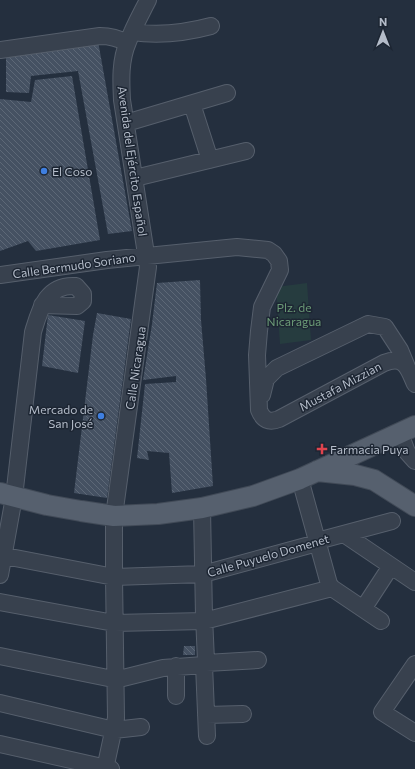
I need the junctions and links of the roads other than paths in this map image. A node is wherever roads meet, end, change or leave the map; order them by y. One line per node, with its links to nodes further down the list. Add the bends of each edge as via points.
1 (147, 0): 3 (street, Avenida del Ejército Español)
2 (211, 26): 3 (street, via 172,34)
3 (130, 38): 4 (street, via 105,36); 7 (street, Avenida del Ejército Español, via 121,81)
4 (0, 50)
5 (227, 93): 6 (street)
6 (192, 104): 7 (street); 9 (street)
7 (126, 124): 10 (street, Avenida del Ejército Español)
8 (246, 151): 9 (street)
9 (210, 160): 10 (street)
10 (135, 178): 11 (street, Avenida del Ejército Español)
11 (147, 256): 12 (street, Calle Bermudo Soriano); 16 (street, via 237,247 260,248 274,254 279,261 280,270 262,307 259,331); 25 (street, Calle Nicaragua, via 147,279)
12 (0, 275)
13 (42, 305): 22 (street, via 33,332)
14 (407, 367): 15 (street); 16 (street, Mustafa Mizzian, via 401,361 392,359 384,362 273,422 261,416); 16 (street, via 400,350 385,327 368,324 277,368 266,379)
15 (415, 384)
16 (259, 410)
17 (407, 430): 18 (main road); 19 (street, via 407,452)
18 (369, 448): 20 (main road); 21 (main road, via 367,460)
19 (415, 461)
20 (308, 475): 21 (main road, via 355,475); 24 (main road, via 253,496); 28 (street)
21 (374, 480): 23 (main road)
22 (7, 495): 25 (main road, via 81,512); 29 (street)
23 (415, 506)
24 (202, 508): 25 (main road); 31 (street)
25 (114, 516): 33 (street, Calle Nicaragua)
26 (392, 521): 27 (street, Calle Puyuelo Domenet)
27 (344, 534): 28 (street, Calle Puyuelo Domenet); 30 (street)
28 (317, 543): 31 (street, Calle Puyuelo Domenet); 35 (street)
29 (2, 555): 32 (street); 33 (street, Calle Puyuelo Domenet)
30 (391, 566): 34 (street); 37 (street)
31 (203, 574): 33 (street, Calle Puyuelo Domenet); 38 (street)
32 (0, 575)
33 (114, 577): 40 (street, Calle Nicaragua)
34 (415, 582)
35 (332, 588): 37 (street); 38 (street)
36 (0, 602): 40 (street)
37 (363, 609): 39 (street)
38 (204, 621): 40 (street); 43 (street)
39 (380, 621)
40 (114, 623): 46 (street, Calle Nicaragua)
41 (0, 656): 46 (street)
42 (258, 660): 43 (street)
43 (205, 664): 44 (street); 50 (street)
44 (176, 666): 46 (street); 47 (street)
45 (413, 671): 53 (street, via 382,712)
46 (115, 679): 52 (street, Calle Nicaragua)
47 (176, 696)
48 (0, 703): 52 (street)
49 (243, 714): 50 (street)
50 (206, 715): 54 (street)
51 (141, 727): 52 (street)
52 (114, 730): 56 (street, Calle Nicaragua)
53 (415, 733)
54 (207, 736)
55 (0, 744): 56 (street)
56 (107, 769)

